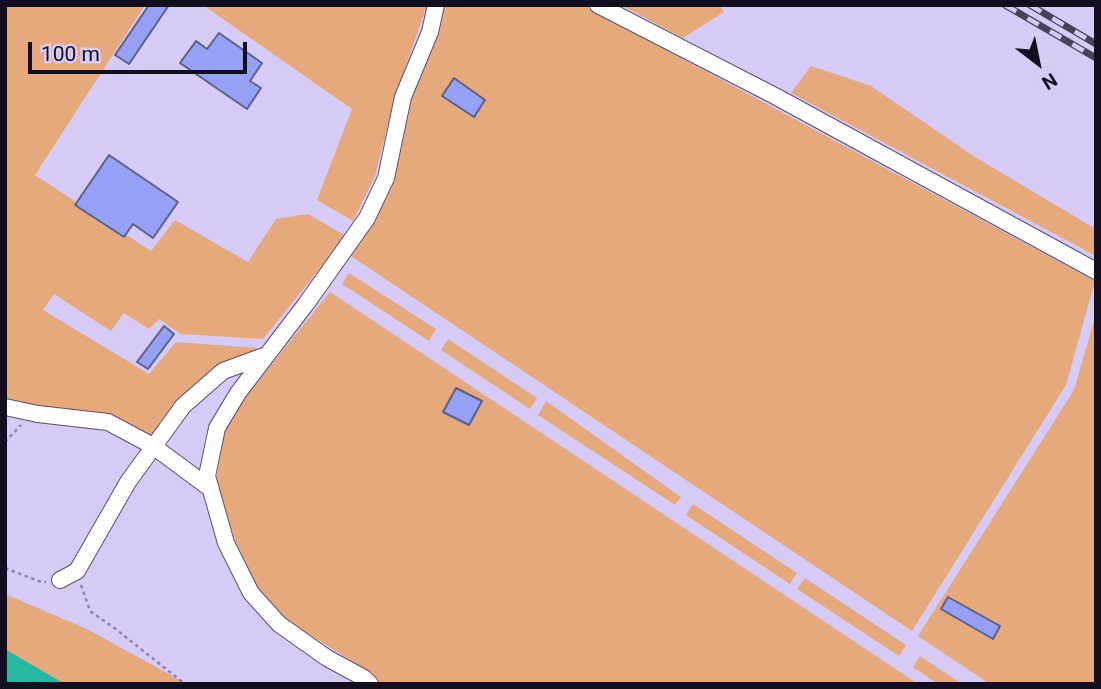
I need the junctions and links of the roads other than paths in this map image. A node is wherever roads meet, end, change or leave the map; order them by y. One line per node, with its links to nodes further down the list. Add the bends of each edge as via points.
1 (436, 5): 4 (street, via 403,97 386,178 372,208)
2 (598, 5): 3 (street)
3 (1096, 271)
4 (264, 356): 6 (street, via 223,371 183,406); 7 (street, via 217,428 207,476)
5 (5, 407): 6 (street, via 108,422)
6 (153, 446): 7 (street); 8 (street, via 76,571)
7 (211, 489): 9 (street, via 226,543 251,593 279,624)
8 (60, 580)
9 (370, 684)

